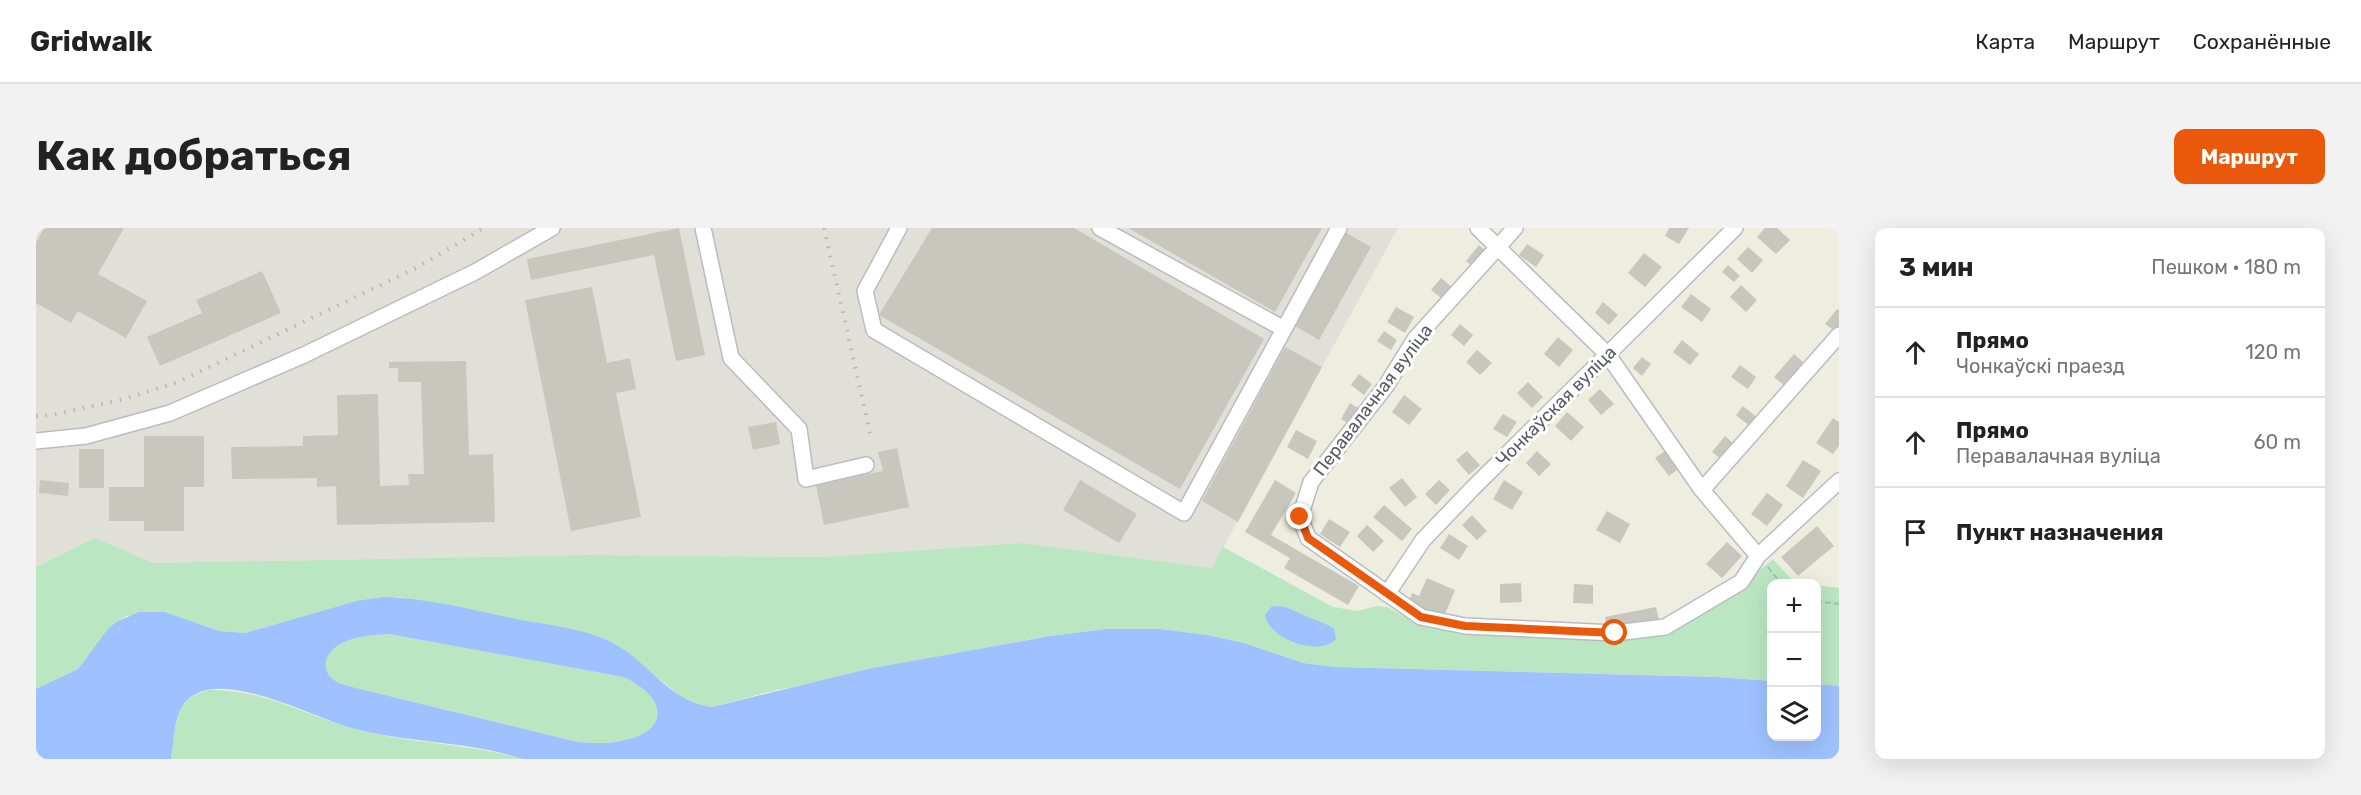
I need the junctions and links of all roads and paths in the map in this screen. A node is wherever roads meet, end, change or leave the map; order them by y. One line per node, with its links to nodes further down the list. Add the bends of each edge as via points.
1 (552, 228): 13 (street, via 475,272 304,355 170,412 86,436)
2 (703, 228): 14 (street, via 731,358 799,429 806,479)
3 (899, 228): 10 (street, via 865,291 874,330 1184,513)
4 (1100, 228): 10 (street)
5 (1339, 228): 10 (street)
6 (1478, 228): 9 (street)
7 (1515, 228): 9 (street, Перавалачная вуліца)
8 (1735, 228): 12 (street, Чонкаўская вуліца)
9 (1498, 246): 12 (street); 19 (street, Перавалачная вуліца, via 1415,339 1386,386 1311,482 1300,517 1308,538)
10 (1284, 329)
11 (1839, 335): 16 (street)
12 (1608, 355): 16 (street); 19 (street, Чонкаўская вуліца, via 1423,540)
13 (36, 441)
14 (866, 465)
15 (1839, 481): 17 (street, Перавалачная вуліца)
16 (1702, 490): 17 (street)
17 (1758, 556): 18 (path); 19 (street, Перавалачная вуліца, via 1741,582 1665,627 1615,633 1465,626 1421,617)
18 (1777, 579)
19 (1387, 594)
20 (1821, 602): 21 (path)
21 (1839, 604)

